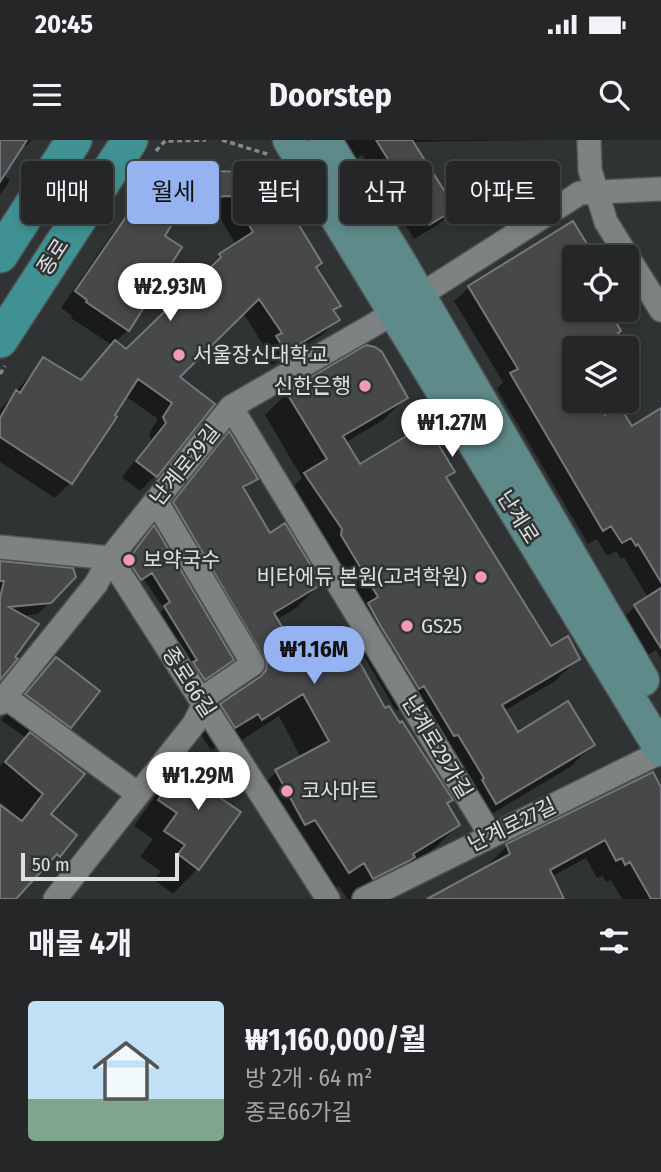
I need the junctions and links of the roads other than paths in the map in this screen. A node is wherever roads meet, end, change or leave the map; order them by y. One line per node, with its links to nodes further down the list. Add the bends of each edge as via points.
1 (74, 140): 8 (main road)
2 (289, 140): 11 (main road, 난계로)
3 (325, 140): 9 (main road, 난계로)
4 (589, 140): 7 (street)
5 (131, 141): 12 (main road, 종로)
6 (661, 189): 7 (street, 난계로29길)
7 (596, 192): 9 (street, 난계로29길, via 580,193); 10 (street, via 607,222)
8 (0, 255)
9 (419, 295): 11 (street, 난계로29길); 19 (main road, 난계로)
10 (661, 310)
11 (393, 313): 13 (street, 난계로29길); 20 (main road, 난계로)
12 (0, 340)
13 (231, 407): 14 (street, 난계로29길); 22 (street, 난계로29가길)
14 (156, 501): 16 (street, 난계로29길); 18 (street, via 253,664 209,694)
15 (0, 547): 16 (street)
16 (110, 558): 17 (street, 난계로29길, via 96,584); 18 (street, 종로66길)
17 (3, 700): 21 (street, 난계로29길)
18 (204, 705): 21 (street); 24 (street, 종로66길)
19 (661, 711)
20 (661, 751): 22 (street, 난계로27길)
21 (138, 794): 23 (street)
22 (491, 836): 25 (street, 난계로27길)
23 (55, 899)
24 (328, 899)
25 (364, 899)

